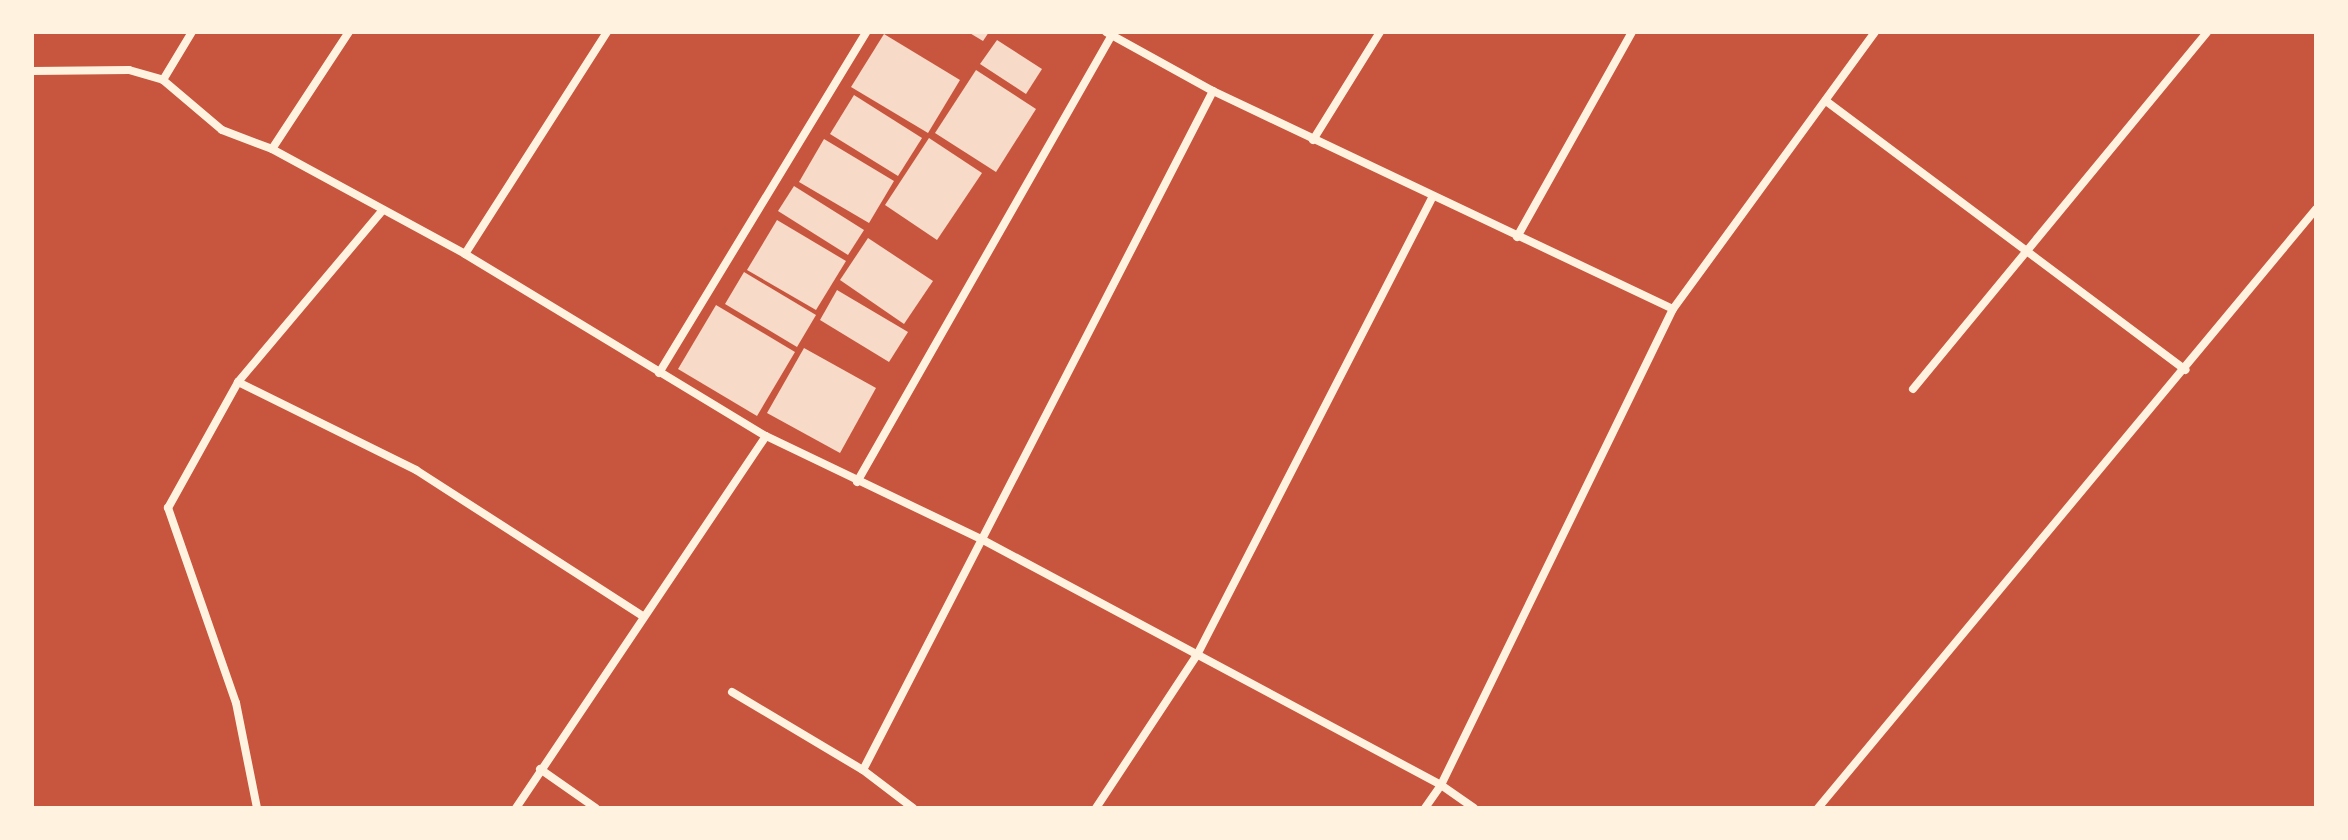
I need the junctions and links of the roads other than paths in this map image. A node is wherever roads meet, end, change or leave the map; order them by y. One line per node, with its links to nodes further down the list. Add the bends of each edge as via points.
1 (192, 32): 11 (street)
2 (349, 32): 15 (street)
3 (607, 32): 21 (street)
4 (866, 32): 24 (street)
5 (1380, 32): 14 (street)
6 (1632, 32): 19 (street)
7 (1875, 32): 13 (street)
8 (2207, 32): 20 (street)
9 (1110, 33): 12 (street); 28 (street)
10 (32, 71): 11 (street, via 129,70)
11 (163, 80): 15 (street, via 222,130)
12 (1213, 91): 14 (street); 29 (street)
13 (1826, 101): 20 (street); 22 (street)
14 (1313, 140): 16 (street)
15 (272, 149): 18 (street)
16 (1433, 196): 19 (street); 31 (street)
17 (2316, 209): 23 (street)
18 (383, 210): 21 (street); 25 (street)
19 (1517, 237): 22 (street)
20 (2025, 250): 23 (street); 26 (street)
21 (465, 254): 24 (street)
22 (1673, 309): 35 (street)
23 (2185, 370): 43 (street)
24 (659, 373): 27 (street)
25 (238, 382): 30 (street, via 416,470); 36 (street, via 168,508 236,703)
26 (1913, 389)
27 (766, 436): 28 (street); 30 (street)
28 (857, 482): 29 (street)
29 (983, 540): 31 (street); 34 (street)
30 (641, 615): 33 (street)
31 (1197, 655): 35 (street); 40 (street)
32 (732, 692): 34 (street)
33 (540, 769): 37 (street); 38 (street)
34 (863, 770): 39 (street)
35 (1441, 785): 41 (street); 42 (street)
36 (257, 808)
37 (516, 808)
38 (596, 808)
39 (913, 808)
40 (1096, 808)
41 (1425, 808)
42 (1474, 808)
43 (1818, 808)

